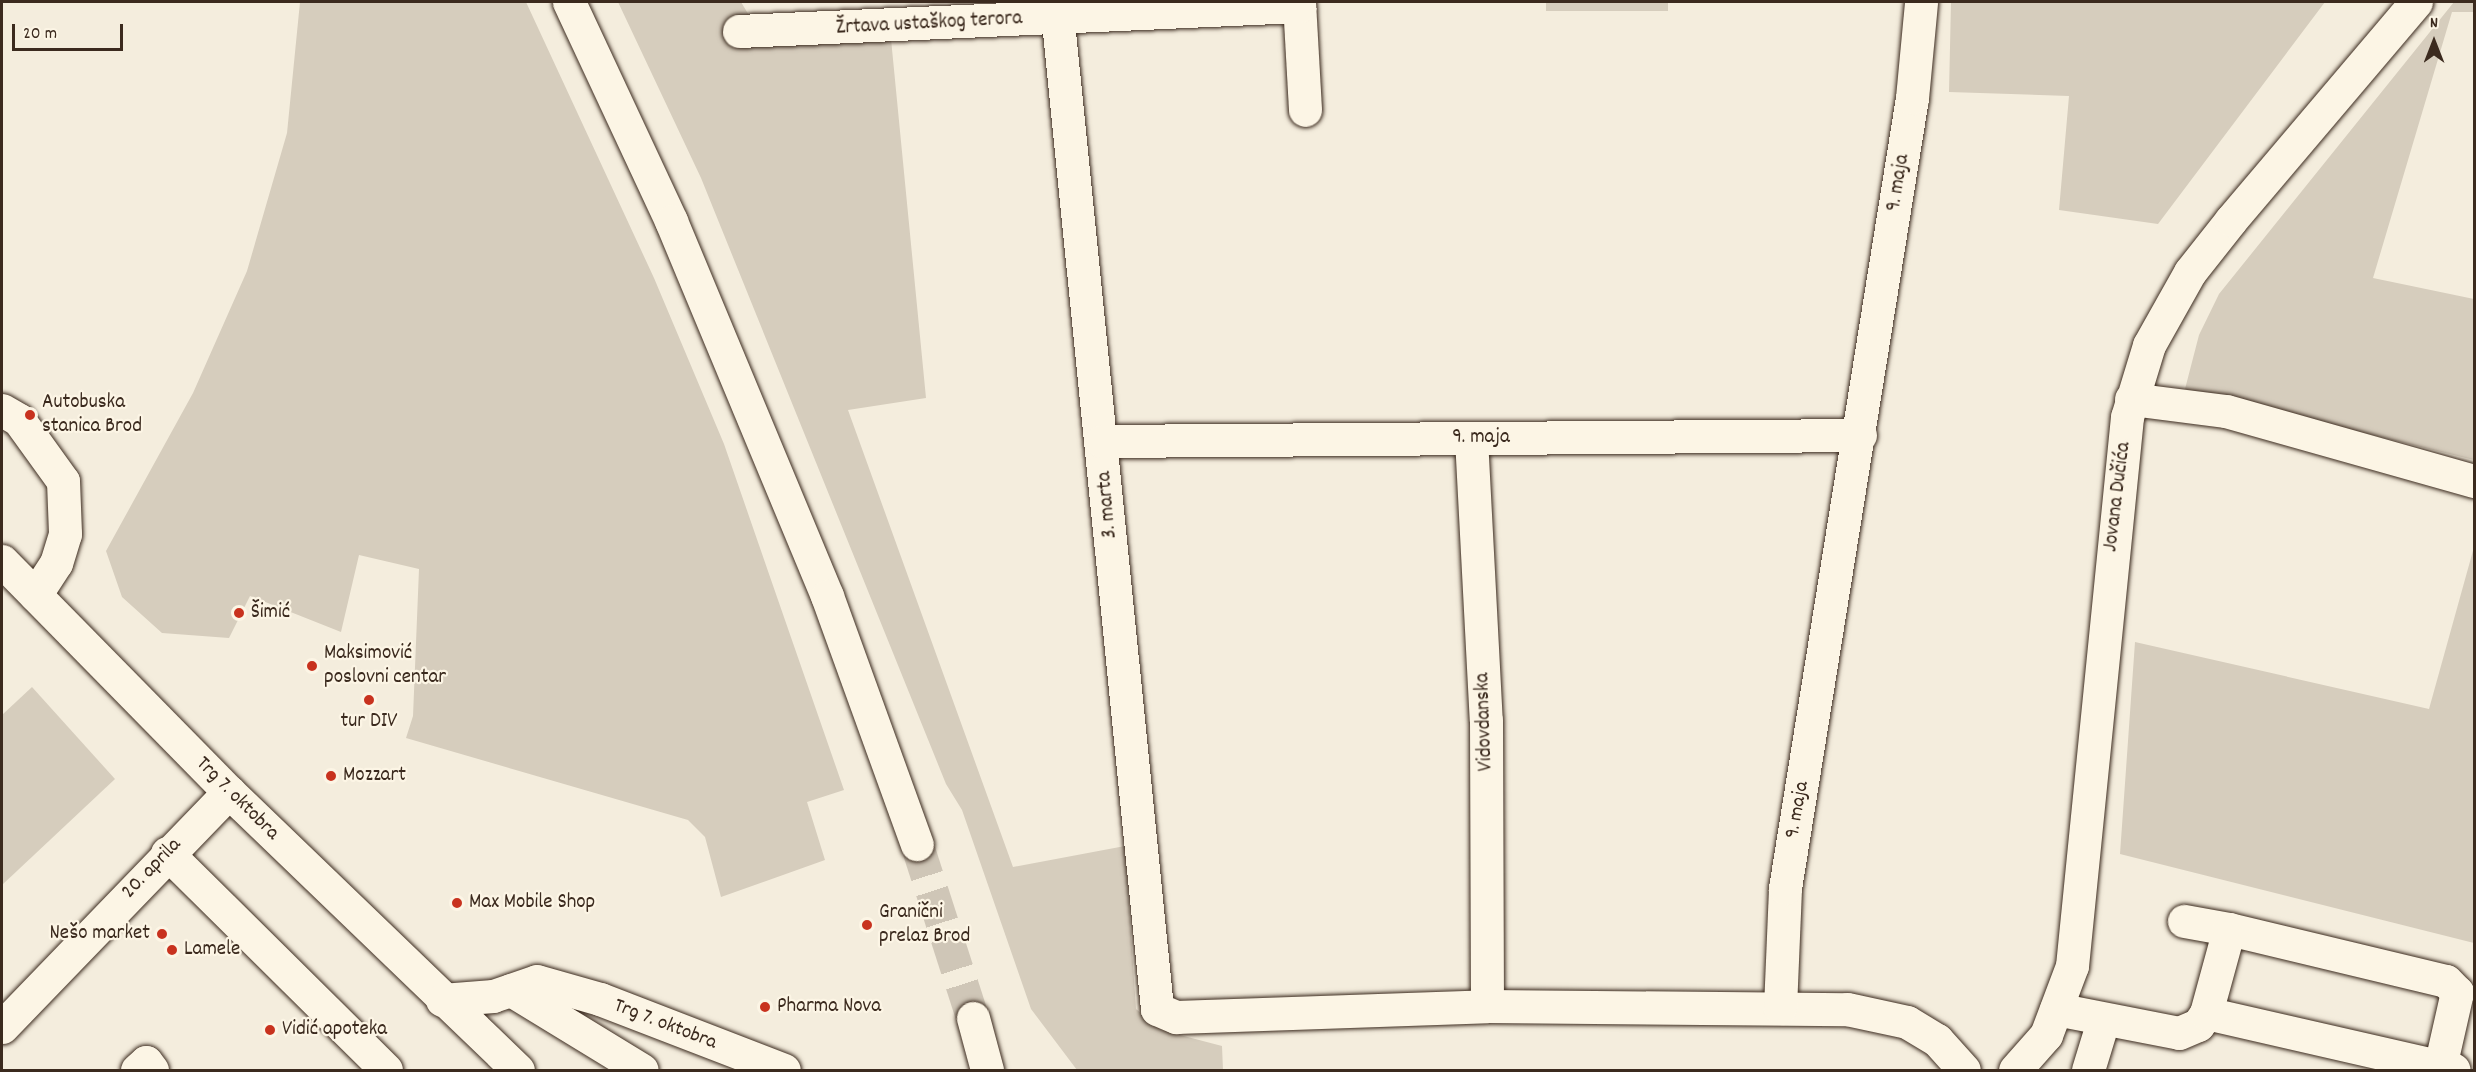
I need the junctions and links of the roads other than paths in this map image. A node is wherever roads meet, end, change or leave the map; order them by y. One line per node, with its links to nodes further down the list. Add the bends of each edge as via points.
1 (569, 2): 17 (street, via 671,221 822,585)
2 (1921, 2): 10 (street, 9. maja, via 1912,98)
3 (2416, 2): 8 (street, Jovana Dučića, via 2190,272 2149,345)
4 (1299, 4): 5 (street, Žrtava ustaškog terora); 7 (street, Žrtava ustaškog terora)
5 (1056, 10): 6 (street, Žrtava ustaškog terora); 12 (street, 3. marta)
6 (739, 31)
7 (1305, 110)
8 (2131, 399): 13 (street, via 2226,411); 25 (street, Jovana Dučića, via 2110,560 2084,886 2072,966)
9 (2, 410): 15 (street, via 19,420 63,481 65,534 57,563)
10 (1860, 435): 11 (street, 9. maja); 24 (street, 9. maja, via 1785,888)
11 (1471, 438): 12 (street, 9. maja); 23 (street, Vidovdanska, via 1486,720)
12 (1102, 441): 23 (street, 3. marta, via 1157,1009 1176,1017)
13 (2475, 481)
14 (2, 561): 15 (street, Trg 7. oktobra)
15 (35, 596): 16 (street, Trg 7. oktobra)
16 (229, 792): 18 (street, 20. aprila); 22 (street, Trg 7. oktobra)
17 (917, 844)
18 (166, 853): 29 (street, 20. aprila); 33 (street)
19 (2184, 921): 20 (street)
20 (2229, 929): 26 (street); 30 (street, via 2446,981 2457,992)
21 (511, 990): 22 (street, Trg 7. oktobra); 35 (street, Trg 7. oktobra); 36 (street, Trg 7. oktobra, via 537,981 600,999)
22 (442, 1000): 34 (street, Trg 7. oktobra)
23 (1487, 1006): 24 (street)
24 (1780, 1008): 38 (street, via 1847,1009 1907,1022 1937,1040)
25 (2056, 1009): 28 (street); 39 (street, Jovana Dučića, via 2046,1035)
26 (2206, 1013): 28 (street, via 2198,1025 2179,1033); 30 (street)
27 (972, 1018): 37 (street)
28 (2103, 1021): 40 (street)
29 (2, 1027)
30 (2447, 1069)
31 (136, 1071): 32 (street, via 146,1062)
32 (153, 1071)
33 (386, 1071)
34 (518, 1071)
35 (642, 1071)
36 (784, 1071)
37 (987, 1071)
38 (1964, 1071)
39 (2015, 1071)
40 (2088, 1071)

